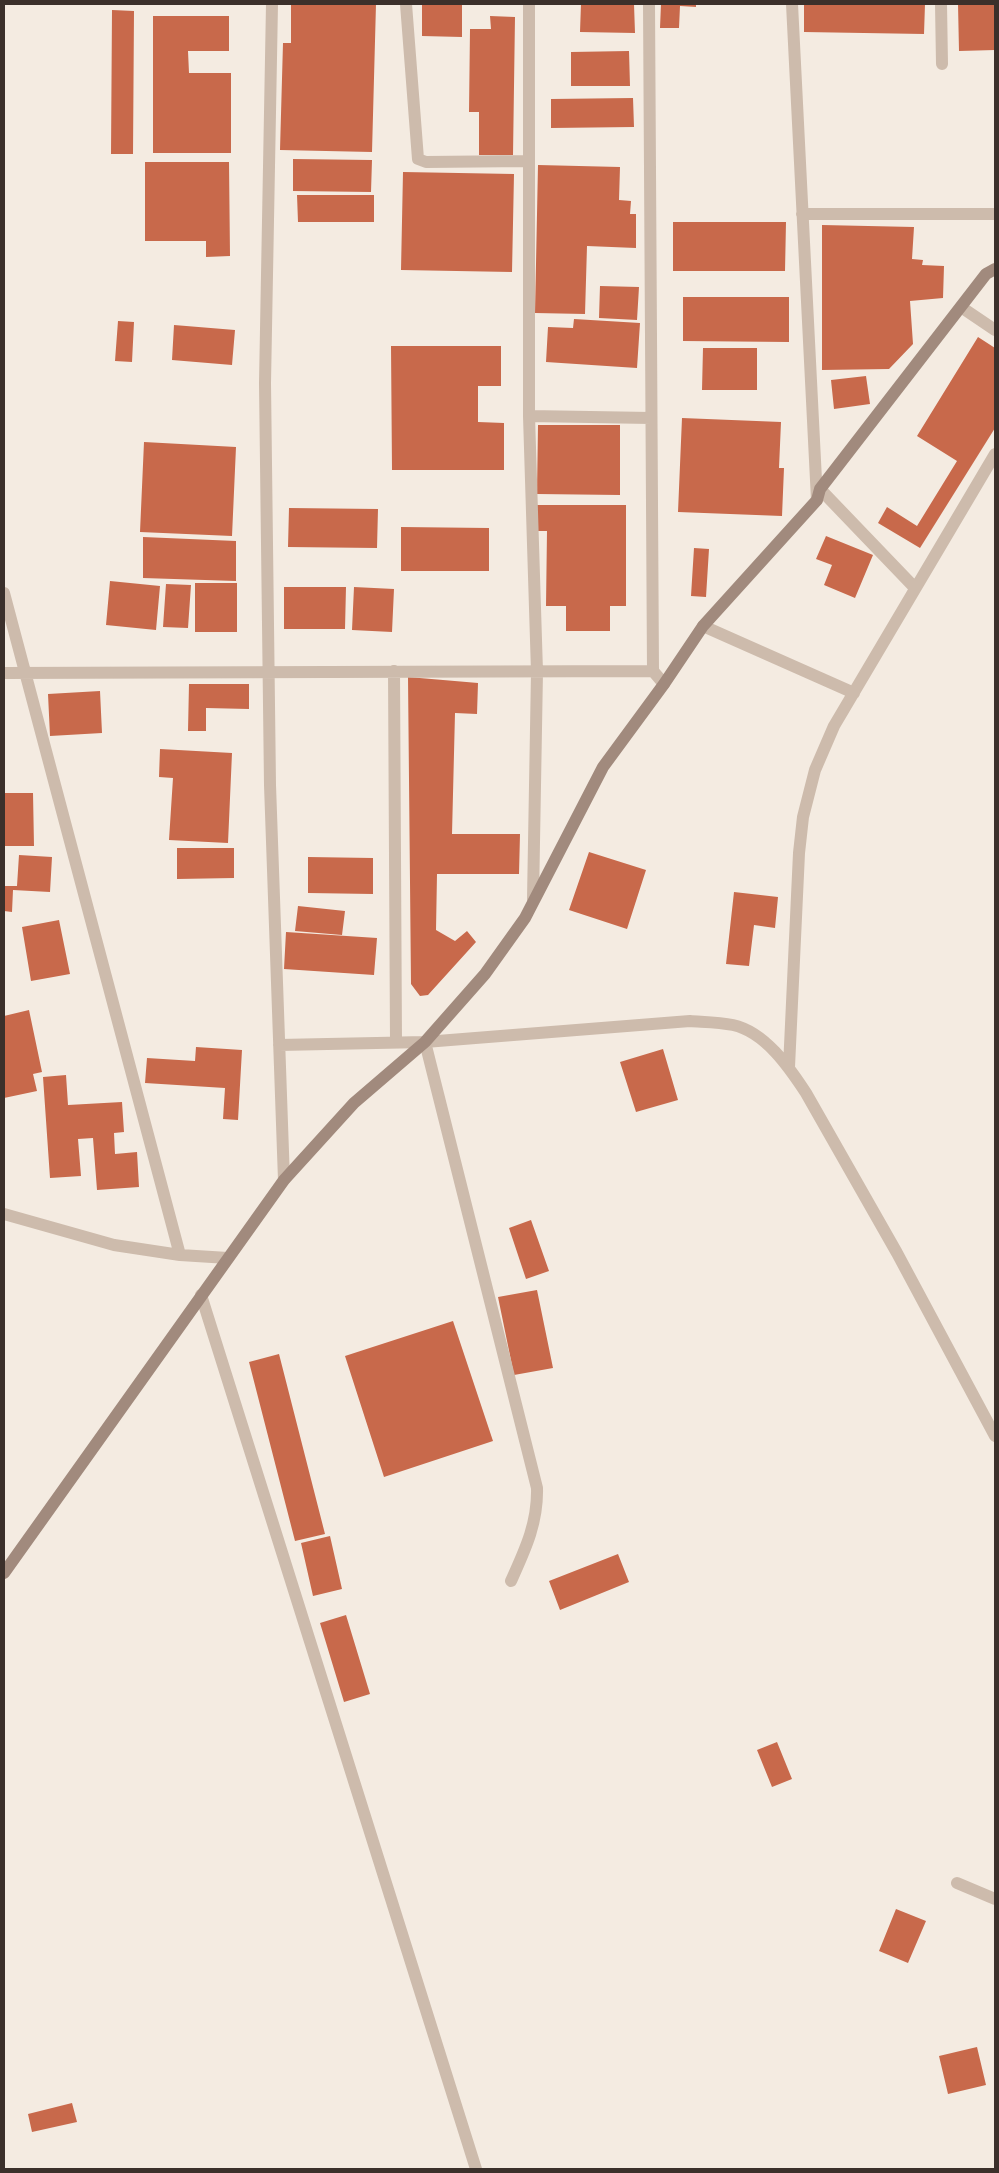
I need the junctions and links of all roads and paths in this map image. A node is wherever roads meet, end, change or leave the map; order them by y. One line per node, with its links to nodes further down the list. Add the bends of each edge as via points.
1 (272, 4): 21 (street, via 265,383)
2 (406, 4): 8 (street, via 418,158 426,162)
3 (529, 4): 8 (street)
4 (648, 4): 15 (street)
5 (792, 4): 9 (street)
6 (941, 4): 7 (street)
7 (942, 64)
8 (527, 161): 14 (street)
9 (802, 214): 10 (street); 17 (street)
10 (995, 214)
11 (995, 269): 12 (main road, via 986,274)
12 (961, 307): 13 (street); 17 (main road)
13 (995, 330)
14 (529, 416): 15 (street); 26 (street)
15 (651, 418): 23 (street)
16 (995, 454): 18 (street)
17 (819, 494): 18 (street); 20 (main road)
18 (915, 588): 28 (street)
19 (4, 593): 25 (street)
20 (703, 626): 27 (main road); 28 (street)
21 (269, 670): 22 (street); 25 (street); 32 (street)
22 (394, 671): 26 (street); 30 (street)
23 (653, 671): 26 (street); 27 (street)
24 (4, 672): 25 (street)
25 (24, 672): 36 (street)
26 (537, 672): 29 (street)
27 (664, 684): 29 (main road, via 603,767)
28 (854, 693): 33 (street, via 834,726 815,770 803,817 798,853)
29 (534, 900): 31 (main road, via 485,974)
30 (396, 1042): 31 (street); 32 (street)
31 (425, 1042): 33 (street, via 690,1021 733,1025 756,1034); 34 (main road, via 354,1103); 41 (street, via 537,1488 538,1509 533,1532)
32 (279, 1045): 34 (street)
33 (789, 1067): 39 (street, via 897,1253)
34 (284, 1180): 37 (main road)
35 (4, 1214): 36 (street, via 114,1245)
36 (180, 1255): 37 (street)
37 (228, 1258): 38 (main road)
38 (201, 1295): 40 (main road); 44 (street)
39 (995, 1436)
40 (4, 1573)
41 (511, 1581)
42 (957, 1883): 43 (street)
43 (995, 1899)
44 (476, 2169)

